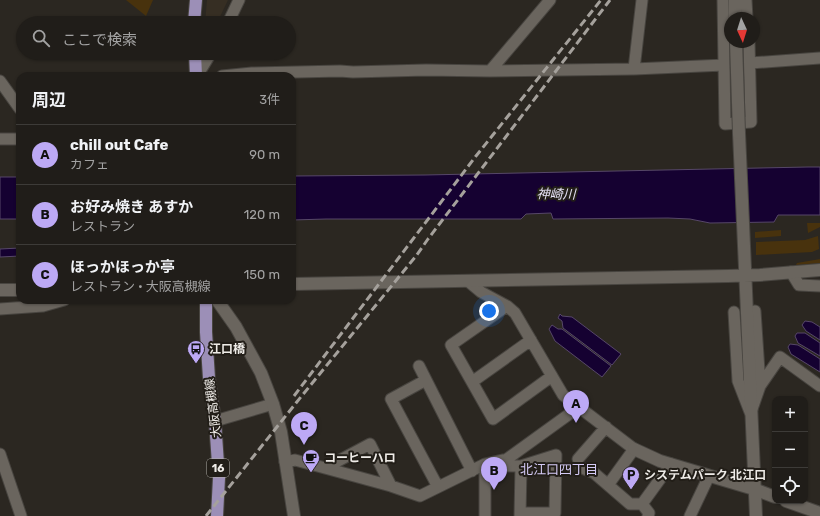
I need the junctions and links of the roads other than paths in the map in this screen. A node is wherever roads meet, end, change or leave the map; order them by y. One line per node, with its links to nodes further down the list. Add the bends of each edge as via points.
1 (196, 0): 10 (main road)
2 (239, 0): 11 (street)
3 (550, 0): 20 (street)
4 (642, 0): 19 (street)
5 (723, 0): 18 (street)
6 (735, 0): 8 (street)
7 (746, 0): 9 (street)
8 (735, 12)
9 (747, 12)
10 (195, 16)
11 (231, 16)
12 (736, 48): 28 (street, bridge)
13 (749, 48): 17 (street)
14 (820, 58): 17 (street)
15 (196, 60): 21 (main road)
16 (207, 60): 22 (street)
17 (750, 63): 18 (street, via 752,122 726,124)
18 (724, 65): 19 (street)
19 (634, 69): 20 (street)
20 (490, 71): 23 (street)
21 (197, 72)
22 (200, 72)
23 (296, 72)
24 (0, 81): 25 (street)
25 (16, 103)
26 (0, 139): 27 (street)
27 (16, 139)
28 (745, 270): 30 (street); 31 (street); 52 (street)
29 (820, 270): 30 (street)
30 (791, 272): 33 (street, via 799,285)
31 (469, 282): 32 (street); 39 (street, via 481,292)
32 (296, 284)
33 (820, 286)
34 (0, 290): 35 (street)
35 (16, 290)
36 (50, 304): 40 (street)
37 (206, 304): 53 (main road, 大阪高槻線 / 16, via 208,370)
38 (220, 304): 50 (street, via 236,327 261,374)
39 (508, 306): 43 (street); 47 (street, via 451,345)
40 (0, 309)
41 (755, 311): 48 (street)
42 (734, 312): 52 (street, via 738,381)
43 (531, 340): 45 (street); 47 (street)
44 (419, 366): 46 (street)
45 (552, 376): 47 (street, via 493,419); 51 (street, via 563,395)
46 (426, 380): 63 (street); 67 (street, via 391,400)
47 (472, 382)
48 (760, 386): 49 (street, via 780,357); 52 (street)
49 (820, 386)
50 (273, 404): 53 (street); 57 (street, via 281,432)
51 (579, 407): 54 (street); 58 (street, via 507,459)
52 (751, 413): 68 (street)
53 (215, 421): 75 (main road, 大阪高槻線 / 16, via 219,478)
54 (606, 427): 55 (street); 65 (street, via 580,464)
55 (634, 449): 59 (street); 65 (street)
56 (0, 454): 62 (street)
57 (285, 462): 61 (street, via 295,460); 76 (street)
58 (485, 464): 60 (street); 63 (street); 77 (street)
59 (671, 464): 64 (street); 70 (street)
60 (521, 466): 73 (street); 73 (street, via 556,455 555,513)
61 (325, 468): 66 (street); 66 (street, via 370,444)
62 (2, 470): 74 (street)
63 (472, 471): 67 (street)
64 (709, 476): 68 (street); 79 (street)
65 (608, 485): 70 (street, via 630,504)
66 (392, 486): 67 (street, via 420,496)
67 (438, 487)
68 (754, 489): 69 (street); 80 (street)
69 (772, 497)
70 (642, 504): 78 (street, via 649,513)
71 (794, 504): 72 (street)
72 (820, 513)
73 (520, 515)
74 (21, 516)
75 (216, 516)
76 (294, 516)
77 (485, 516)
78 (648, 516)
79 (690, 516)
80 (756, 516)

